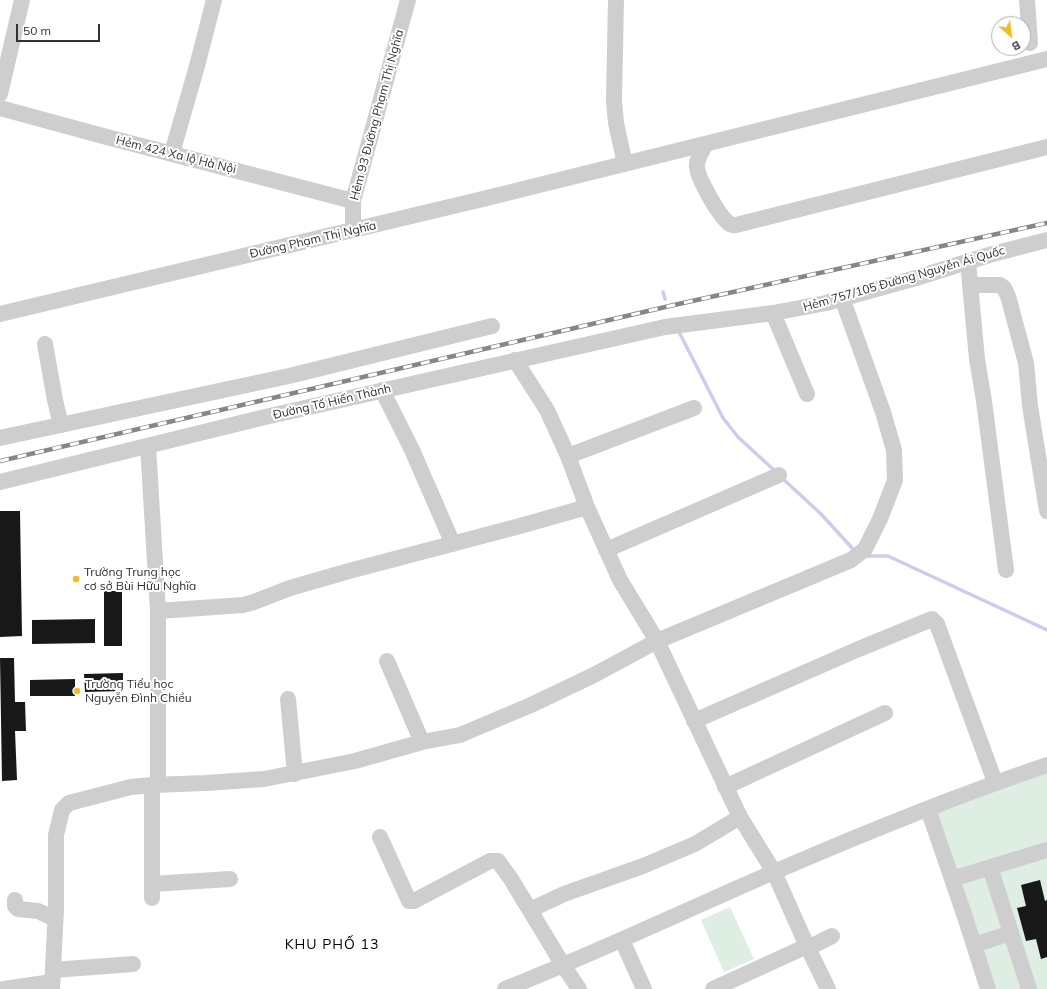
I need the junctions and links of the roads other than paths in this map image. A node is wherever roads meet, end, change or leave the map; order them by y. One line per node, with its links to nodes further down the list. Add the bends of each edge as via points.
1 (22, 0): 8 (street)
2 (214, 0): 12 (street, via 198,66)
3 (408, 0): 14 (street, Hẻm 93 Đường Phạm Thị Nghĩa)
4 (616, 0): 13 (street, via 614,101)
5 (1027, 0): 6 (street)
6 (1028, 16)
7 (1047, 59): 10 (street, Đường Phạm Thị Nghĩa)
8 (0, 94)
9 (0, 108): 12 (street, Hẻm 424 Xa lộ Hà Nội)
10 (706, 144): 11 (street, via 698,158 697,168 717,210 730,224 736,225); 13 (street, Đường Phạm Thị Nghĩa)
11 (1047, 147)
12 (172, 153): 14 (street, Hẻm 424 Xa lộ Hà Nội)
13 (625, 164): 15 (street, Đường Phạm Thị Nghĩa)
14 (353, 201): 15 (street, Hẻm 93 Đường Phạm Thị Nghĩa)
15 (353, 230): 21 (street, Đường Phạm Thị Nghĩa)
16 (1047, 240): 17 (street, Hẻm 757/105 Đường Nguyễn Ái Quốc)
17 (968, 262): 18 (street); 19 (street, Hẻm 757/105 Đường Nguyễn Ái Quốc)
18 (971, 286): 36 (street, via 1000,285 1008,296 1026,363 1030,406); 39 (street, via 977,359)
19 (842, 298): 20 (street, Hẻm 757/105 Đường Nguyễn Ái Quốc); 41 (street, via 884,412 894,450 894,480 880,519 865,548 851,560)
20 (773, 313): 23 (street, Hẻm 757/105 Đường Nguyễn Ái Quốc); 27 (street)
21 (0, 314)
22 (492, 326): 29 (street, via 289,376)
23 (665, 327): 25 (street, Đường Tố Hiến Thành)
24 (45, 344): 29 (street)
25 (515, 360): 26 (street, Đường Tố Hiến Thành); 32 (street, via 547,410)
26 (382, 390): 31 (street, Đường Tố Hiến Thành); 37 (street, via 412,450)
27 (807, 394)
28 (694, 408): 32 (street)
29 (61, 425): 30 (street)
30 (0, 438)
31 (148, 446): 34 (street, Đường Tố Hiến Thành); 40 (street)
32 (568, 456): 35 (street)
33 (780, 475): 38 (street)
34 (0, 482)
35 (587, 507): 37 (street); 38 (street)
36 (1047, 511)
37 (453, 544): 40 (street, via 348,571 243,605)
38 (606, 550): 41 (street, via 620,580)
39 (1006, 570)
40 (158, 611): 50 (street)
41 (657, 641): 45 (street); 46 (street, via 594,675 490,723 460,735)
42 (387, 662): 46 (street)
43 (288, 700): 48 (street)
44 (885, 713): 51 (street)
45 (694, 721): 49 (street, via 932,619 937,624); 51 (street)
46 (422, 742): 48 (street, via 355,761)
47 (1047, 765): 49 (street)
48 (295, 774): 50 (street, via 264,780)
49 (995, 782): 52 (street)
50 (155, 785): 58 (street, via 152,891); 62 (street, via 121,789 69,803 62,810 56,835)
51 (725, 787): 53 (street)
52 (928, 809): 57 (street); 59 (street)
53 (740, 817): 57 (street); 61 (street, via 694,844 643,866 564,894)
54 (380, 837): 61 (street, via 409,901 414,901 490,861 498,861)
55 (1047, 850): 56 (street)
56 (990, 867): 59 (street); 63 (street)
57 (774, 872): 65 (street); 67 (street)
58 (230, 879)
59 (952, 879): 66 (street)
60 (14, 900): 62 (street, via 18,909 38,911)
61 (530, 910): 69 (street)
62 (55, 919): 70 (street)
63 (1011, 933): 66 (street); 79 (street)
64 (832, 936): 67 (street)
65 (622, 940): 69 (street); 75 (street)
66 (974, 945): 78 (street)
67 (807, 947): 76 (street); 77 (street)
68 (133, 964): 70 (street)
69 (563, 965): 71 (street); 74 (street)
70 (52, 980): 72 (street)
71 (522, 986): 73 (street)
72 (4, 989)
73 (505, 989)
74 (580, 989)
75 (644, 989)
76 (713, 989)
77 (828, 989)
78 (988, 989)
79 (1029, 989)

